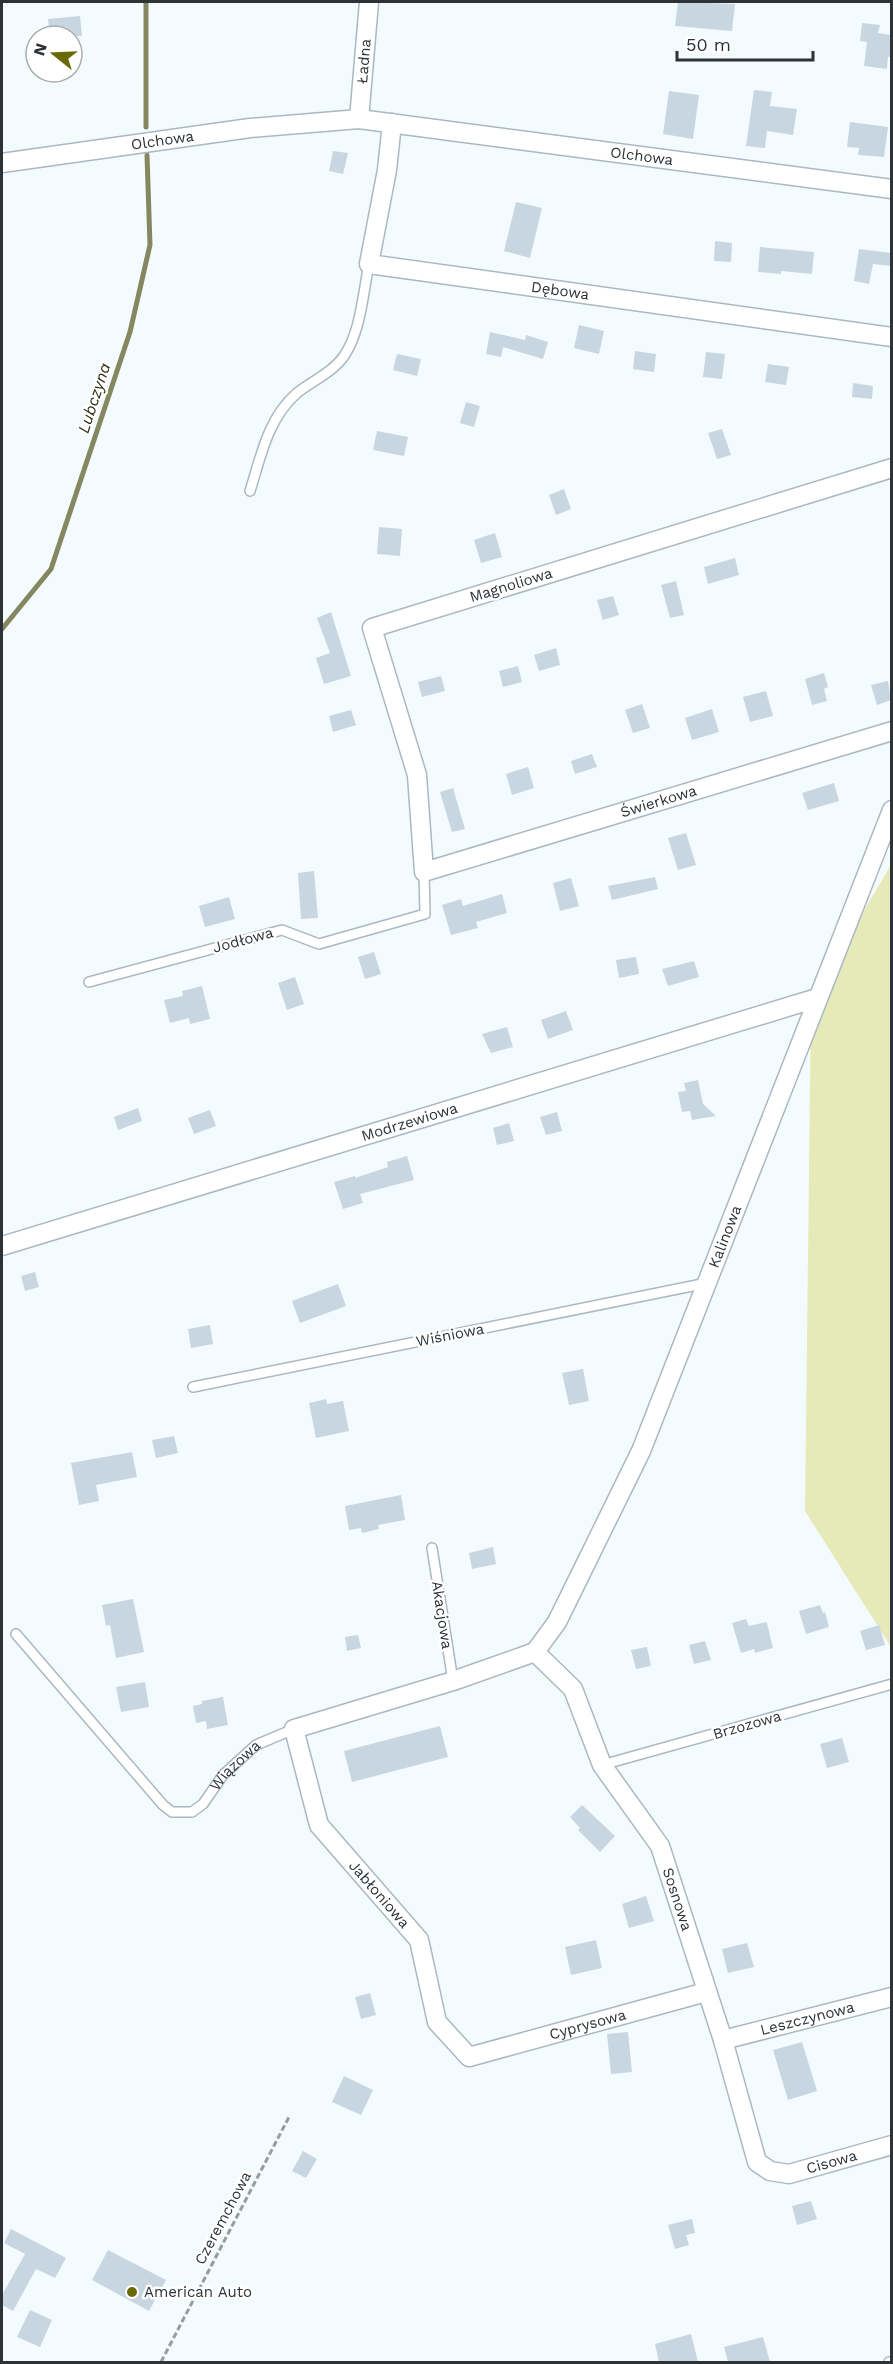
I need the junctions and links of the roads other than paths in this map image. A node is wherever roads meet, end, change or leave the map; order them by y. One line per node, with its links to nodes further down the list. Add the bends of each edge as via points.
1 (369, 2): 2 (street, Ładna)
2 (359, 119): 3 (street, Olchowa); 4 (street, Olchowa, via 250,128)
3 (393, 123): 5 (street, Olchowa); 6 (street)
4 (2, 163)
5 (891, 189)
6 (369, 264): 7 (street, Dębowa); 9 (lane, via 351,345 343,359 296,394 282,410 271,426)
7 (891, 338)
8 (891, 468): 12 (street, Magnoliowa, via 372,628 417,775)
9 (250, 491)
10 (891, 731): 12 (street, Świerkowa)
11 (891, 810): 14 (street, Kalinowa)
12 (424, 872): 13 (lane, Jodłowa, via 425,914 319,944 282,930)
13 (89, 982)
14 (818, 998): 15 (street, Modrzewiowa); 16 (street, Kalinowa)
15 (2, 1246)
16 (707, 1283): 17 (lane, Wiśniowa); 20 (street, Kalinowa, via 640,1451 557,1622)
17 (193, 1387)
18 (432, 1548): 21 (lane, Akacjowa)
19 (16, 1634): 23 (lane, Wiązowa, via 172,1812 192,1812 203,1804 223,1775 256,1745)
20 (535, 1652): 21 (street, Wiązowa); 24 (street, Sosnowa, via 573,1689)
21 (453, 1681): 23 (street, Wiązowa)
22 (891, 1684): 24 (lane, Brzozowa)
23 (294, 1729): 28 (street, Jabłoniowa, via 320,1825 419,1940 438,2022)
24 (602, 1765): 25 (street, Sosnowa, via 660,1846)
25 (706, 1992): 27 (street, Sosnowa); 28 (street, Cyprysowa)
26 (891, 1997): 27 (street, Leszczynowa)
27 (723, 2040): 30 (street, Sosnowa, via 757,2162)
28 (469, 2057)
29 (891, 2145): 30 (street, Cisowa, via 789,2174)
30 (770, 2170)

